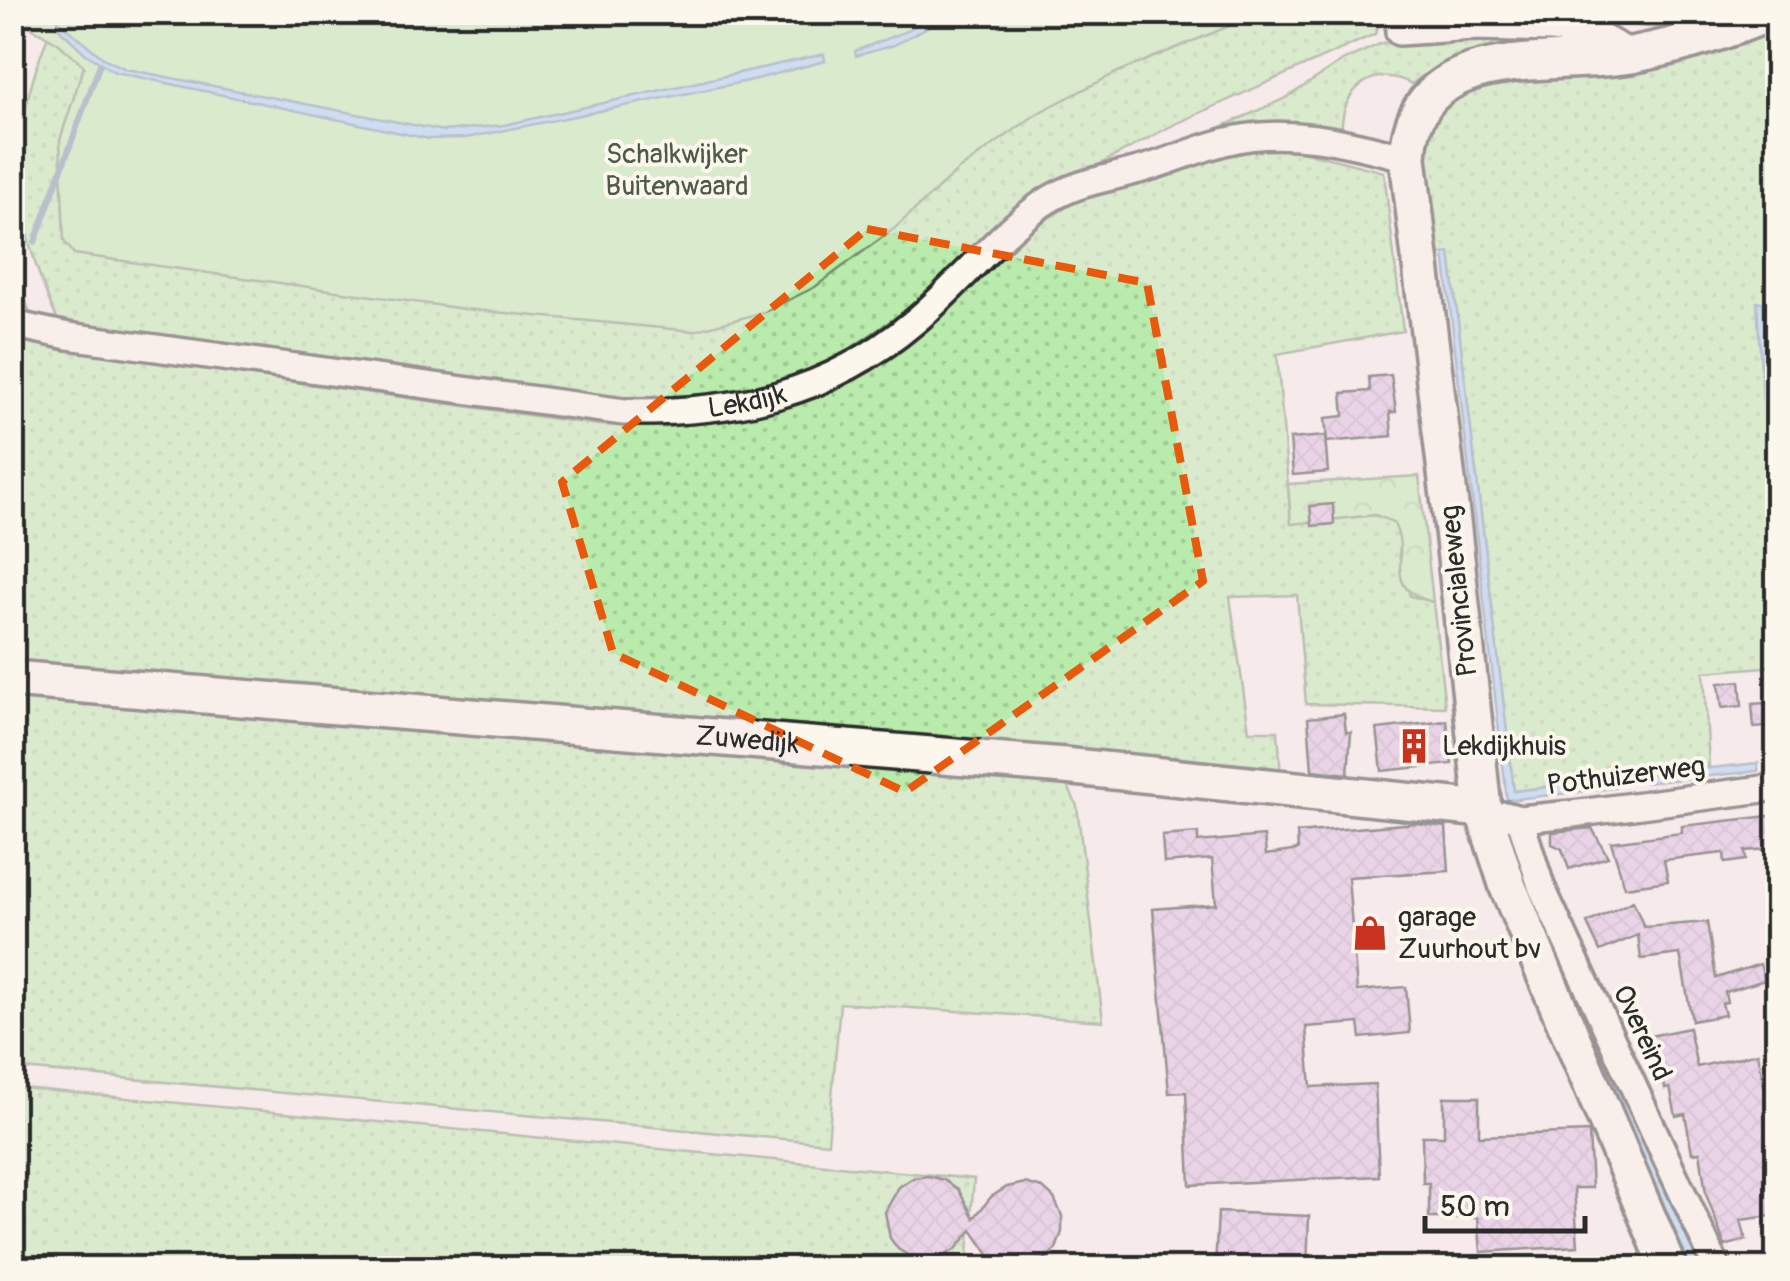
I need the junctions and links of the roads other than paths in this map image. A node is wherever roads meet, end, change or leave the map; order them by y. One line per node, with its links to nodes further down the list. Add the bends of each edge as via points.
1 (1772, 12): 3 (street)
2 (1399, 32): 3 (street, via 1552,29 1597,35)
3 (1632, 54): 4 (street, Provincialeweg, via 1459,74 1438,86 1415,114)
4 (1408, 158): 5 (street, Lekdijk, via 1285,134 1230,140 1073,187 1018,222 914,322 873,352 808,386 732,408 624,412); 8 (street, Provincialeweg)
5 (12, 324)
6 (12, 679): 8 (street, Zuwedijk)
7 (1778, 787): 9 (street, Pothuizerweg)
8 (1482, 808): 9 (street, Pothuizerweg); 10 (street, Provincialeweg, via 1508,886)
9 (1520, 819): 11 (street, Overeind, via 1541,886)
10 (1668, 1268)
11 (1717, 1268)

